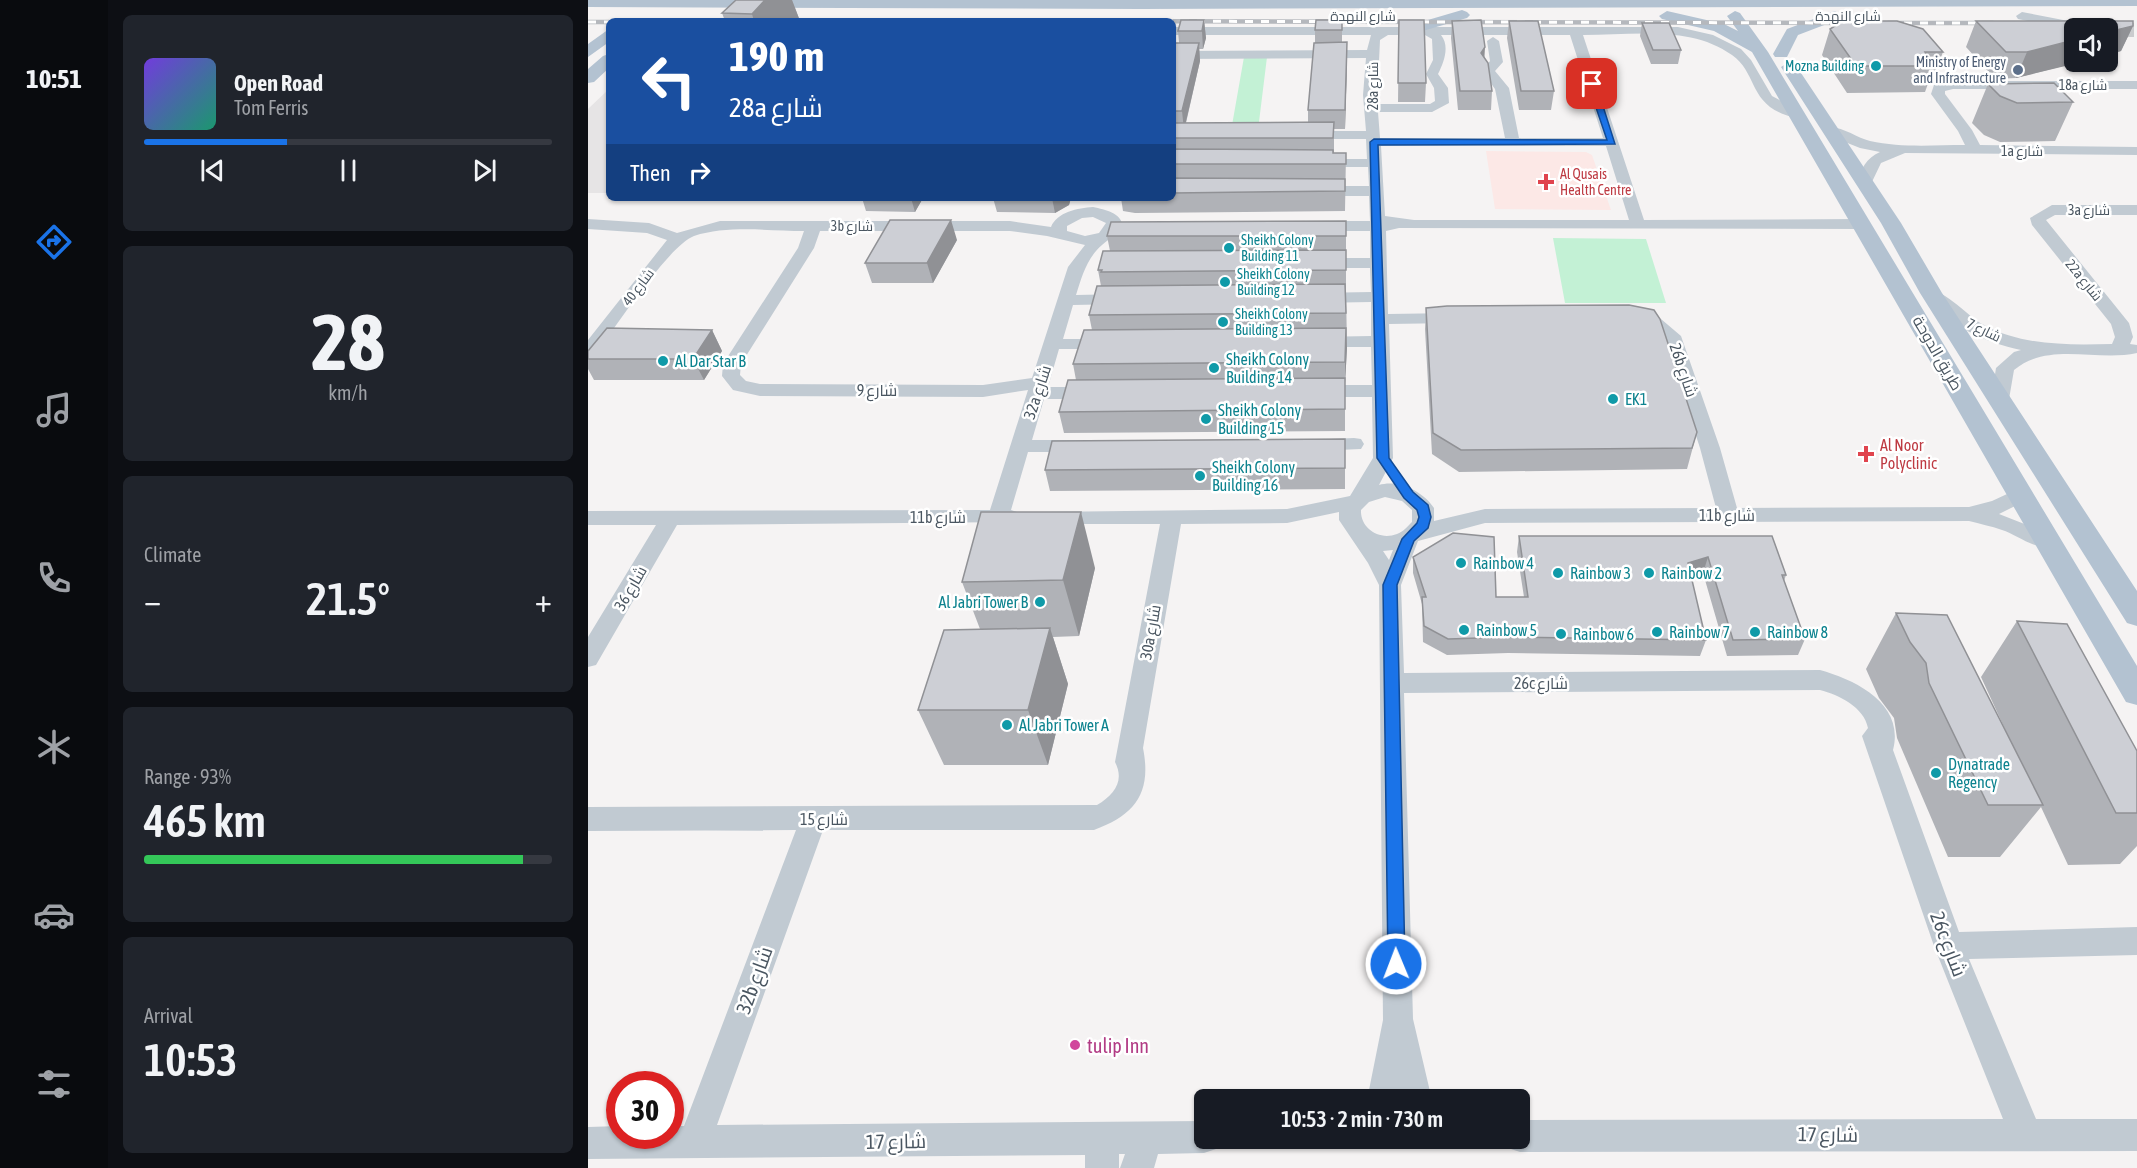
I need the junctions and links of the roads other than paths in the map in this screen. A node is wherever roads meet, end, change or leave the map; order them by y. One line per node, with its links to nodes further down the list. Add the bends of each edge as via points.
1 (790, 0): 10 (main road)
2 (1200, 0): 12 (street)
3 (1226, 0): 13 (street)
4 (1631, 1): 6 (main road, شارع النهدة); 16 (main road, شارع النهدة)
5 (1931, 1): 7 (main road, شارع النهدة); 16 (main road, شارع النهدة)
6 (1291, 2): 13 (main road, شارع النهدة)
7 (2058, 2): 8 (main road, شارع النهدة); 16 (main road, via 1996,7)
8 (2137, 2)
9 (588, 3): 14 (main road, شارع النهدة)
10 (815, 3): 11 (main road, شارع النهدة); 14 (main road, شارع النهدة)
11 (1032, 4): 12 (main road, شارع النهدة); 14 (main road, via 981,9)
12 (1179, 4): 13 (main road, شارع النهدة)
13 (1243, 4)
14 (652, 9): 15 (main road); 18 (main road, شارع النهدة); 19 (main road, شارع النهدة)
15 (588, 10)
16 (1739, 12): 17 (main road, via 1725,9); 21 (main road, شارع النهدة); 22 (main road, شارع النهدة); 36 (main road, طريق الدوحة)
17 (1469, 15): 20 (main road, شارع النهدة); 21 (main road, شارع النهدة); 28 (main road)
18 (588, 16)
19 (798, 16): 20 (main road, شارع النهدة); 25 (main road)
20 (848, 16): 26 (main road)
21 (1667, 16): 36 (main road, via 1719,27)
22 (1835, 16): 23 (main road, شارع النهدة); 36 (main road, via 1792,32)
23 (2022, 16): 24 (main road, شارع النهدة); 27 (street)
24 (2137, 16)
25 (774, 18)
26 (866, 18)
27 (2064, 24)
28 (1409, 30): 29 (street); 33 (street)
29 (1426, 30): 30 (street); 42 (street, via 1438,36 1439,60 1432,74 1439,84 1442,103 1437,107)
30 (1575, 30): 43 (street, via 1669,30 1716,41 1741,56 1767,99); 49 (street)
31 (1176, 31): 33 (street)
32 (606, 37): 35 (main road)
33 (1374, 38): 37 (street, via 1302,54); 42 (street, 28a شارع)
34 (1493, 41): 48 (street, via 1496,60 1488,71 1502,88)
35 (588, 52)
36 (1770, 53): 43 (main road, طريق الدوحة); 45 (main road, طريق الدوحة)
37 (1176, 55)
38 (606, 62): 40 (main road)
39 (606, 71): 40 (main road)
40 (588, 81)
41 (2137, 85): 44 (street, 18a شارع, via 1939,88 1938,94)
42 (1371, 108): 47 (street, 28a شارع)
43 (1795, 114): 68 (main road, طريق الدوحة)
44 (1965, 130): 51 (street, 18a شارع); 52 (street, 18a شارع)
45 (1830, 131): 50 (street, 1a شارع, via 1865,145); 56 (main road, طريق الدوحة)
46 (1284, 135): 47 (street)
47 (1374, 138): 48 (street); 55 (street, 28a شارع)
48 (1513, 142): 49 (street)
49 (1612, 142): 67 (street)
50 (1907, 150): 51 (street, 1a شارع); 56 (street, 1a شارع, via 1873,160)
51 (1975, 150): 52 (street, 1a شارع)
52 (1994, 150): 53 (street, 1a شارع)
53 (2137, 151)
54 (1303, 163): 55 (street)
55 (1374, 163): 58 (street, 28a شارع)
56 (1865, 183): 79 (main road, طريق الدوحة)
57 (1305, 191): 58 (street)
58 (1377, 191): 65 (street, 28a شارع)
59 (1088, 201): 63 (street)
60 (1103, 201): 64 (street)
61 (2137, 210): 62 (street, 3a شارع)
62 (2042, 213): 92 (street, 22a شارع, via 2038,218 2040,225 2120,323)
63 (1072, 216): 64 (street, 3b شارع, via 1087,212); 70 (street, 3b شارع); 73 (street, via 1059,225)
64 (1108, 216): 74 (street, via 1114,226); 74 (street, via 1128,225)
65 (1377, 223): 67 (street); 71 (street); 77 (street, 28a شارع)
66 (588, 224): 75 (street, via 649,228)
67 (1638, 224): 68 (street)
68 (1862, 224): 79 (main road, via 1883,231); 104 (main road, طريق الدوحة)
69 (821, 226): 70 (street, 3b شارع); 72 (street, 3b شارع, via 720,226); 95 (street, شارع 9, via 730,370 734,382 749,389 771,390)
70 (1010, 226): 73 (street, 3b شارع)
71 (1305, 226)
72 (695, 231): 75 (street, شارع 40)
73 (1063, 237): 74 (street, 3b شارع, via 1088,241); 78 (street)
74 (1103, 237): 78 (street, 32a شارع)
75 (678, 239): 93 (street, شارع 40, via 663,253)
76 (1297, 263): 77 (street)
77 (1378, 263): 80 (street, 28a شارع)
78 (1076, 267): 83 (street, 32a شارع)
79 (1931, 293): 91 (street, شارع 7, via 1978,330 2009,342); 98 (main road, طريق الدوحة)
80 (1380, 297): 81 (street); 86 (street, 28a شارع)
81 (1299, 298)
82 (1136, 299): 83 (street)
83 (1066, 300): 89 (street, 32a شارع)
84 (1477, 318): 86 (street)
85 (1614, 318): 111 (street, 26b شارع, via 1655,322 1672,336)
86 (1381, 319): 87 (street, 28a شارع)
87 (1380, 341): 88 (street); 94 (street, 28a شارع)
88 (1298, 342)
89 (1051, 344): 90 (street); 95 (street, 32a شارع)
90 (1122, 344)
91 (2047, 349): 92 (street, شارع 7); 98 (street, شارع 7, via 2011,362 2002,376)
92 (2131, 350)
93 (588, 352)
94 (1381, 391): 96 (street); 103 (street, 28a شارع)
95 (1037, 392): 97 (street, شارع 9); 101 (street, 32a شارع)
96 (1298, 392)
97 (1108, 393)
98 (2001, 400): 119 (main road, طريق الدوحة)
99 (1354, 444): 100 (street)
100 (1294, 445)
101 (1019, 446): 102 (street); 112 (street, 32a شارع)
102 (1103, 446)
103 (1383, 458): 105 (street); 106 (street)
104 (2020, 495): 107 (street, 11b شارع, via 1998,507); 117 (main road, طريق الدوحة)
105 (1413, 498): 106 (street, via 1385,490); 110 (street, 11b شارع); 116 (street, via 1423,508 1425,517)
106 (1358, 499): 109 (street, 11b شارع); 115 (street, via 1349,512 1349,522)
107 (1969, 514): 111 (street, 11b شارع); 117 (street, 11b شارع, via 2009,524)
108 (1172, 516): 109 (street, 11b شارع); 112 (street, 11b شارع); 123 (street, 30a شارع)
109 (1287, 516): 115 (street, 11b شارع)
110 (1485, 516): 111 (street, 11b شارع); 116 (street, 11b شارع)
111 (1729, 516)
112 (998, 517): 114 (street, 11b شارع)
113 (588, 518): 114 (street, 11b شارع)
114 (671, 518): 120 (street, شارع 36)
115 (1357, 533): 116 (street, via 1383,543); 118 (street, via 1378,560)
116 (1413, 536): 118 (street)
117 (2047, 541): 122 (main road, طريق الدوحة)
118 (1390, 585): 121 (street)
119 (2137, 615)
120 (588, 658)
121 (1392, 683): 127 (street, 26c شارع, via 1798,680 1828,692 1855,710 1881,748); 128 (street)
122 (2137, 693)
123 (1131, 749): 125 (street, شارع 15, via 1129,792 1121,805 1094,818)
124 (588, 819): 125 (street, شارع 15)
125 (814, 819): 136 (street, 32b شارع)
126 (2137, 941): 127 (street)
127 (1949, 946): 135 (street, 26c شارع)
128 (1398, 1019): 129 (street); 130 (street)
129 (1385, 1089)
130 (1414, 1089)
131 (2137, 1135): 135 (street, شارع 17)
132 (1530, 1136): 135 (street, شارع 17, via 1791,1133)
133 (1147, 1137): 134 (street, شارع 17); 138 (street, شارع 17); 139 (street)
134 (1194, 1137)
135 (2027, 1137)
136 (694, 1142): 137 (street, شارع 17); 138 (street, شارع 17, via 910,1141)
137 (588, 1143)
138 (1102, 1152)
139 (1137, 1168)

